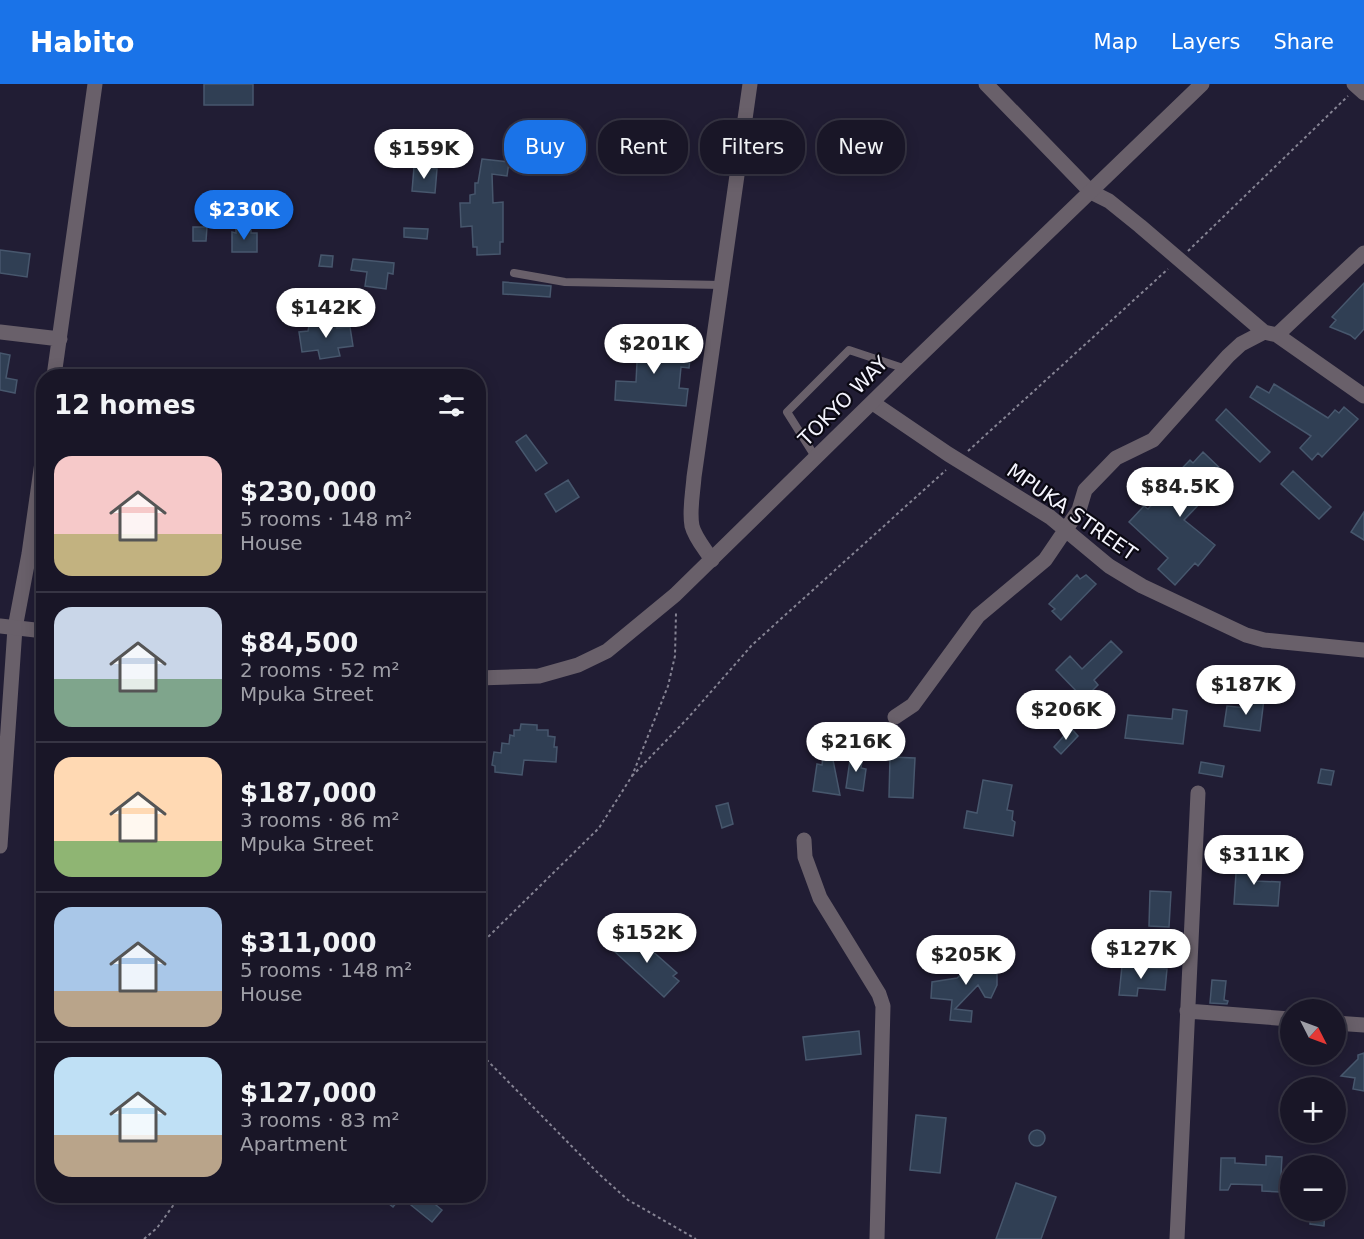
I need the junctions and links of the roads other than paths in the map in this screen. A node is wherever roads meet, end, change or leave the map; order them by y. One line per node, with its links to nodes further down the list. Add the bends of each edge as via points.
1 (95, 84): 11 (street)
2 (750, 84): 8 (street)
3 (986, 84): 5 (street)
4 (1202, 84): 5 (street, TOKYO WAY)
5 (1090, 192): 10 (street, via 1109,201); 13 (street, TOKYO WAY)
6 (1364, 253): 10 (street)
7 (514, 273): 8 (lane, via 565,282)
8 (722, 285): 19 (street, via 691,518 696,536)
9 (0, 332): 11 (street)
10 (1270, 334): 14 (street); 18 (street, via 1241,344 1153,440 1116,458 1085,490 1079,510)
11 (60, 339): 12 (street)
12 (55, 369)
13 (906, 369): 15 (street, TOKYO WAY); 16 (lane, via 849,350 787,412)
14 (1364, 396)
15 (873, 403): 16 (street, TOKYO WAY); 18 (street, MPUKA STREET)
16 (816, 459): 19 (street, TOKYO WAY)
17 (36, 501): 20 (street, via 28,554)
18 (1065, 529): 22 (street, MPUKA STREET, via 1109,566 1142,586 1246,635); 24 (street, via 1036,569 978,616 913,705)
19 (712, 560): 23 (street, TOKYO WAY, via 607,651 578,665 539,675)
20 (8, 627): 21 (street); 27 (street)
21 (36, 630)
22 (1364, 650)
23 (486, 678)
24 (895, 717)
25 (1198, 793): 28 (street)
26 (804, 840): 32 (street, via 805,857 820,898 883,1006)
27 (0, 846)
28 (1187, 1011): 29 (street); 33 (street)
29 (1280, 1018)
30 (1346, 1024): 31 (street)
31 (1364, 1025)
32 (877, 1239)
33 (1177, 1239)

